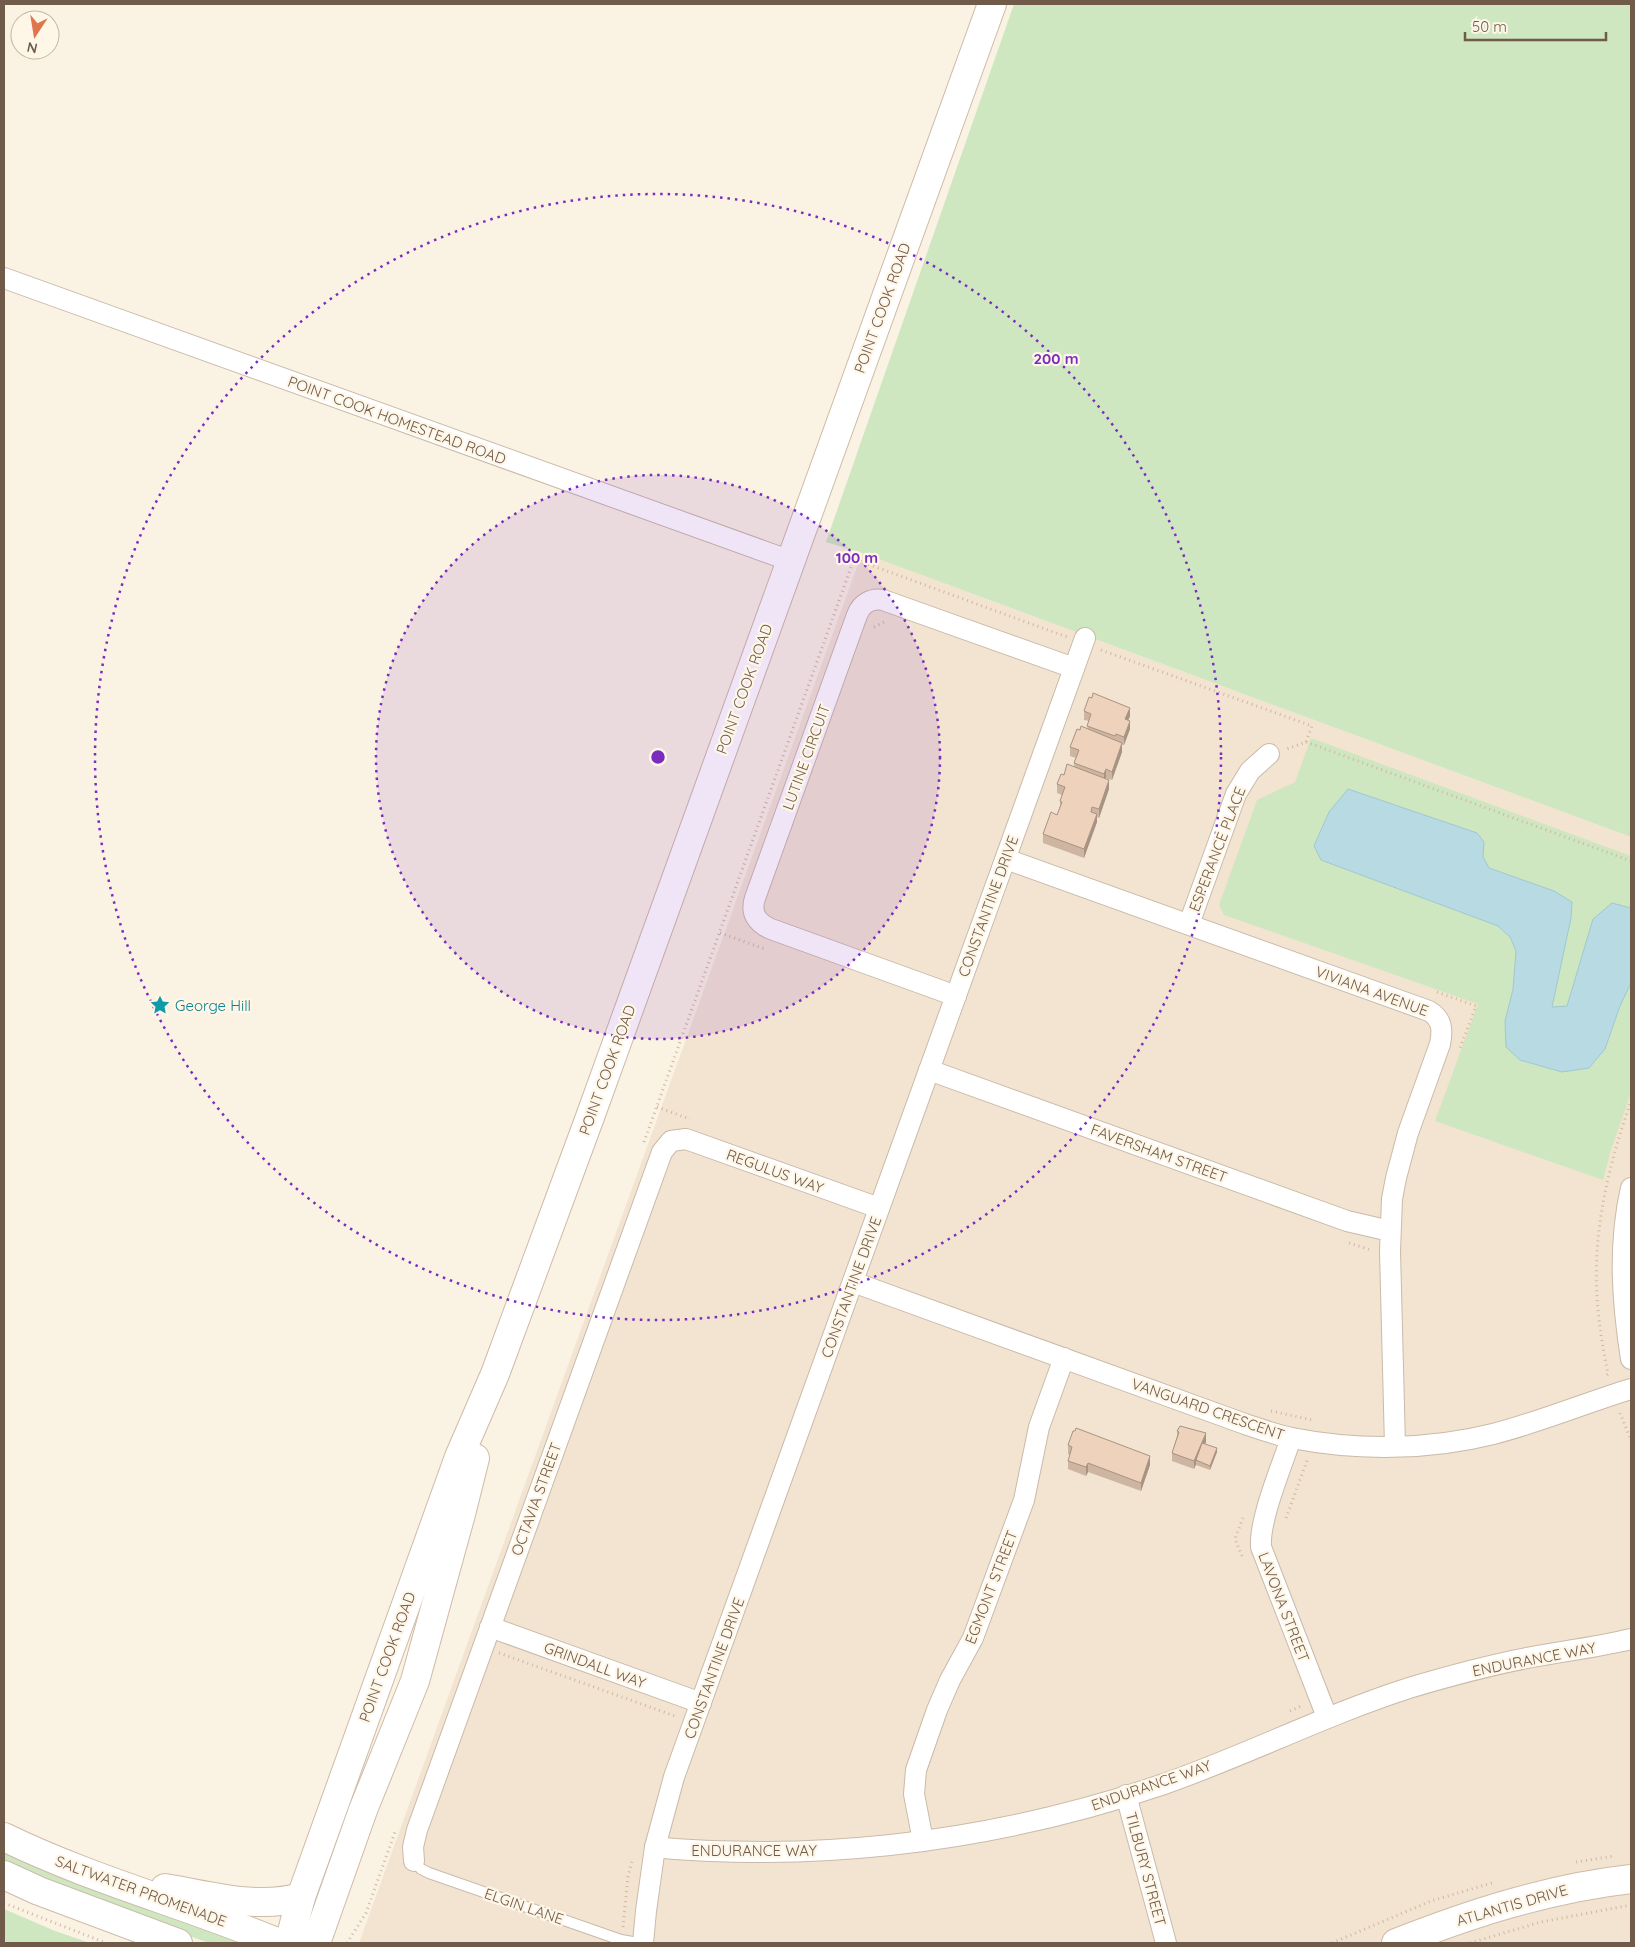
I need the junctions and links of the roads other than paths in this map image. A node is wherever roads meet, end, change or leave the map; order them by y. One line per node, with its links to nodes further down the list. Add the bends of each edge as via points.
1 (992, 4): 3 (main road, POINT COOK ROAD)
2 (4, 278): 3 (street, POINT COOK HOMESTEAD ROAD)
3 (790, 561): 18 (main road, POINT COOK ROAD)
4 (1084, 640): 5 (street, CONSTANTINE DRIVE)
5 (1074, 668): 7 (street, CONSTANTINE DRIVE); 9 (street, LUTINE CIRCUIT, via 879,599 869,601 861,608 850,634 754,902 754,914 759,923 771,929)
6 (1269, 754): 8 (street, ESPERANCE PLACE, via 1250,771 1236,794)
7 (1006, 859): 8 (street, VIVIANA AVENUE); 9 (street, CONSTANTINE DRIVE)
8 (1189, 924): 14 (street, VIVIANA AVENUE, via 1429,1011 1439,1019 1440,1044 1400,1157)
9 (956, 996): 10 (street, CONSTANTINE DRIVE)
10 (929, 1070): 13 (street, CONSTANTINE DRIVE); 14 (street, FAVERSHAM STREET, via 1347,1221)
11 (672, 1142): 13 (street, REGULUS WAY, via 681,1138 692,1141); 22 (street, OCTAVIA STREET, via 659,1159)
12 (1631, 1188): 17 (street, via 1623,1238 1622,1276)
13 (879, 1208): 15 (street, CONSTANTINE DRIVE)
14 (1390, 1232): 21 (street, VIVIANA AVENUE)
15 (853, 1282): 16 (street, VANGUARD CRESCENT); 24 (street, CONSTANTINE DRIVE)
16 (1064, 1358): 20 (street, VANGUARD CRESCENT); 28 (street, EGMONT STREET, via 1039,1427 1024,1500 973,1638 943,1695 916,1770 914,1794)
17 (1631, 1359)
18 (495, 1374): 34 (main road, POINT COOK ROAD, via 459,1457); 38 (main road, POINT COOK ROAD, via 415,1681 363,1810)
19 (1631, 1388): 21 (street, VANGUARD CRESCENT, via 1493,1434 1449,1442)
20 (1291, 1438): 21 (street, VANGUARD CRESCENT, via 1362,1446); 25 (street, LAVONA STREET, via 1264,1519 1261,1547)
21 (1395, 1446)
22 (490, 1627): 24 (street, GRINDALL WAY); 30 (street, OCTAVIA STREET, via 417,1830)
23 (1631, 1639): 25 (street, ENDURANCE WAY, via 1487,1666)
24 (701, 1703): 29 (street, CONSTANTINE DRIVE, via 674,1777)
25 (1327, 1717): 26 (street, ENDURANCE WAY, via 1193,1773)
26 (1126, 1796): 28 (street, ENDURANCE WAY, via 1033,1822); 41 (street, TILBURY STREET)
27 (4, 1837): 32 (main road, SALTWATER PROMENADE)
28 (923, 1841): 29 (street, ENDURANCE WAY, via 805,1851 699,1851)
29 (655, 1847): 40 (street, CONSTANTINE DRIVE)
30 (414, 1861): 39 (lane, ELGIN LANE, via 429,1873 621,1940)
31 (4, 1875): 35 (main road)
32 (99, 1877): 34 (main road, via 238,1901 273,1902); 36 (main road, SALTWATER PROMENADE)
33 (1631, 1879): 42 (main road, ATLANTIS DRIVE, via 1587,1885 1522,1901 1457,1920)
34 (301, 1897): 37 (main road, POINT COOK ROAD)
35 (178, 1943)
36 (279, 1943)
37 (288, 1943)
38 (316, 1943)
39 (638, 1943)
40 (643, 1943)
41 (1166, 1943)
42 (1396, 1943)

